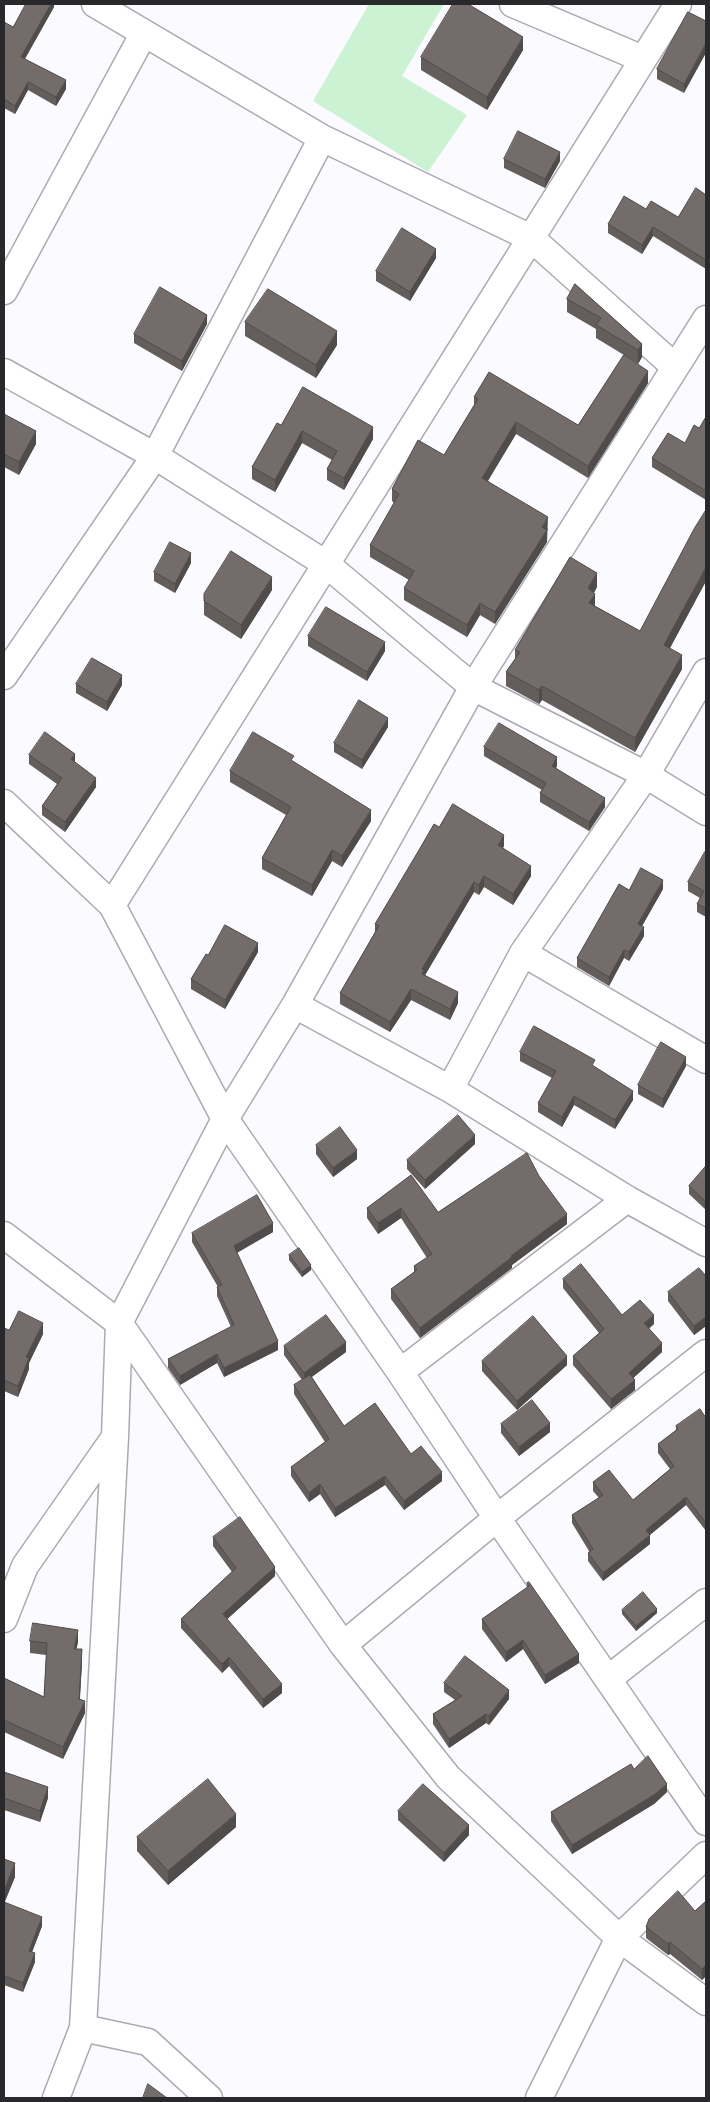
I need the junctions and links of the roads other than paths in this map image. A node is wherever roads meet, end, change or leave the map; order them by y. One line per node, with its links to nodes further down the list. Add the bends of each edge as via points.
1 (95, 4): 4 (street)
2 (513, 4): 5 (street)
3 (678, 4): 5 (street)
4 (144, 33): 6 (street); 8 (street)
5 (643, 59): 7 (street)
6 (322, 138): 7 (street); 12 (street)
7 (531, 238): 10 (street); 13 (street)
8 (4, 291)
9 (706, 319): 10 (street)
10 (676, 367): 16 (street)
11 (4, 372): 12 (street)
12 (155, 456): 13 (street); 15 (street)
13 (326, 564): 16 (street); 20 (street)
14 (706, 672): 17 (street)
15 (4, 676)
16 (473, 686): 17 (street); 22 (street)
17 (646, 775): 19 (street); 21 (street)
18 (4, 803): 20 (street)
19 (706, 812)
20 (112, 905): 25 (street)
21 (523, 953): 23 (street); 24 (street)
22 (295, 1005): 24 (street); 25 (street)
23 (706, 1060)
24 (450, 1089): 26 (street)
25 (225, 1119): 29 (street); 31 (street)
26 (627, 1199): 28 (street); 31 (street)
27 (4, 1235): 29 (street)
28 (706, 1243)
29 (119, 1323): 32 (street); 36 (street)
30 (706, 1354): 33 (street)
31 (400, 1372): 33 (street)
32 (115, 1437): 35 (street, via 25,1566); 42 (street)
33 (497, 1518): 36 (street); 37 (street)
34 (706, 1602): 37 (street)
35 (4, 1619)
36 (343, 1645): 40 (street, via 448,1777)
37 (608, 1680): 38 (street)
38 (706, 1822)
39 (706, 1855): 40 (street)
40 (619, 1938): 41 (street); 45 (street)
41 (706, 2002)
42 (82, 2028): 43 (street); 44 (street, via 148,2042)
43 (56, 2098)
44 (209, 2098)
45 (539, 2098)

